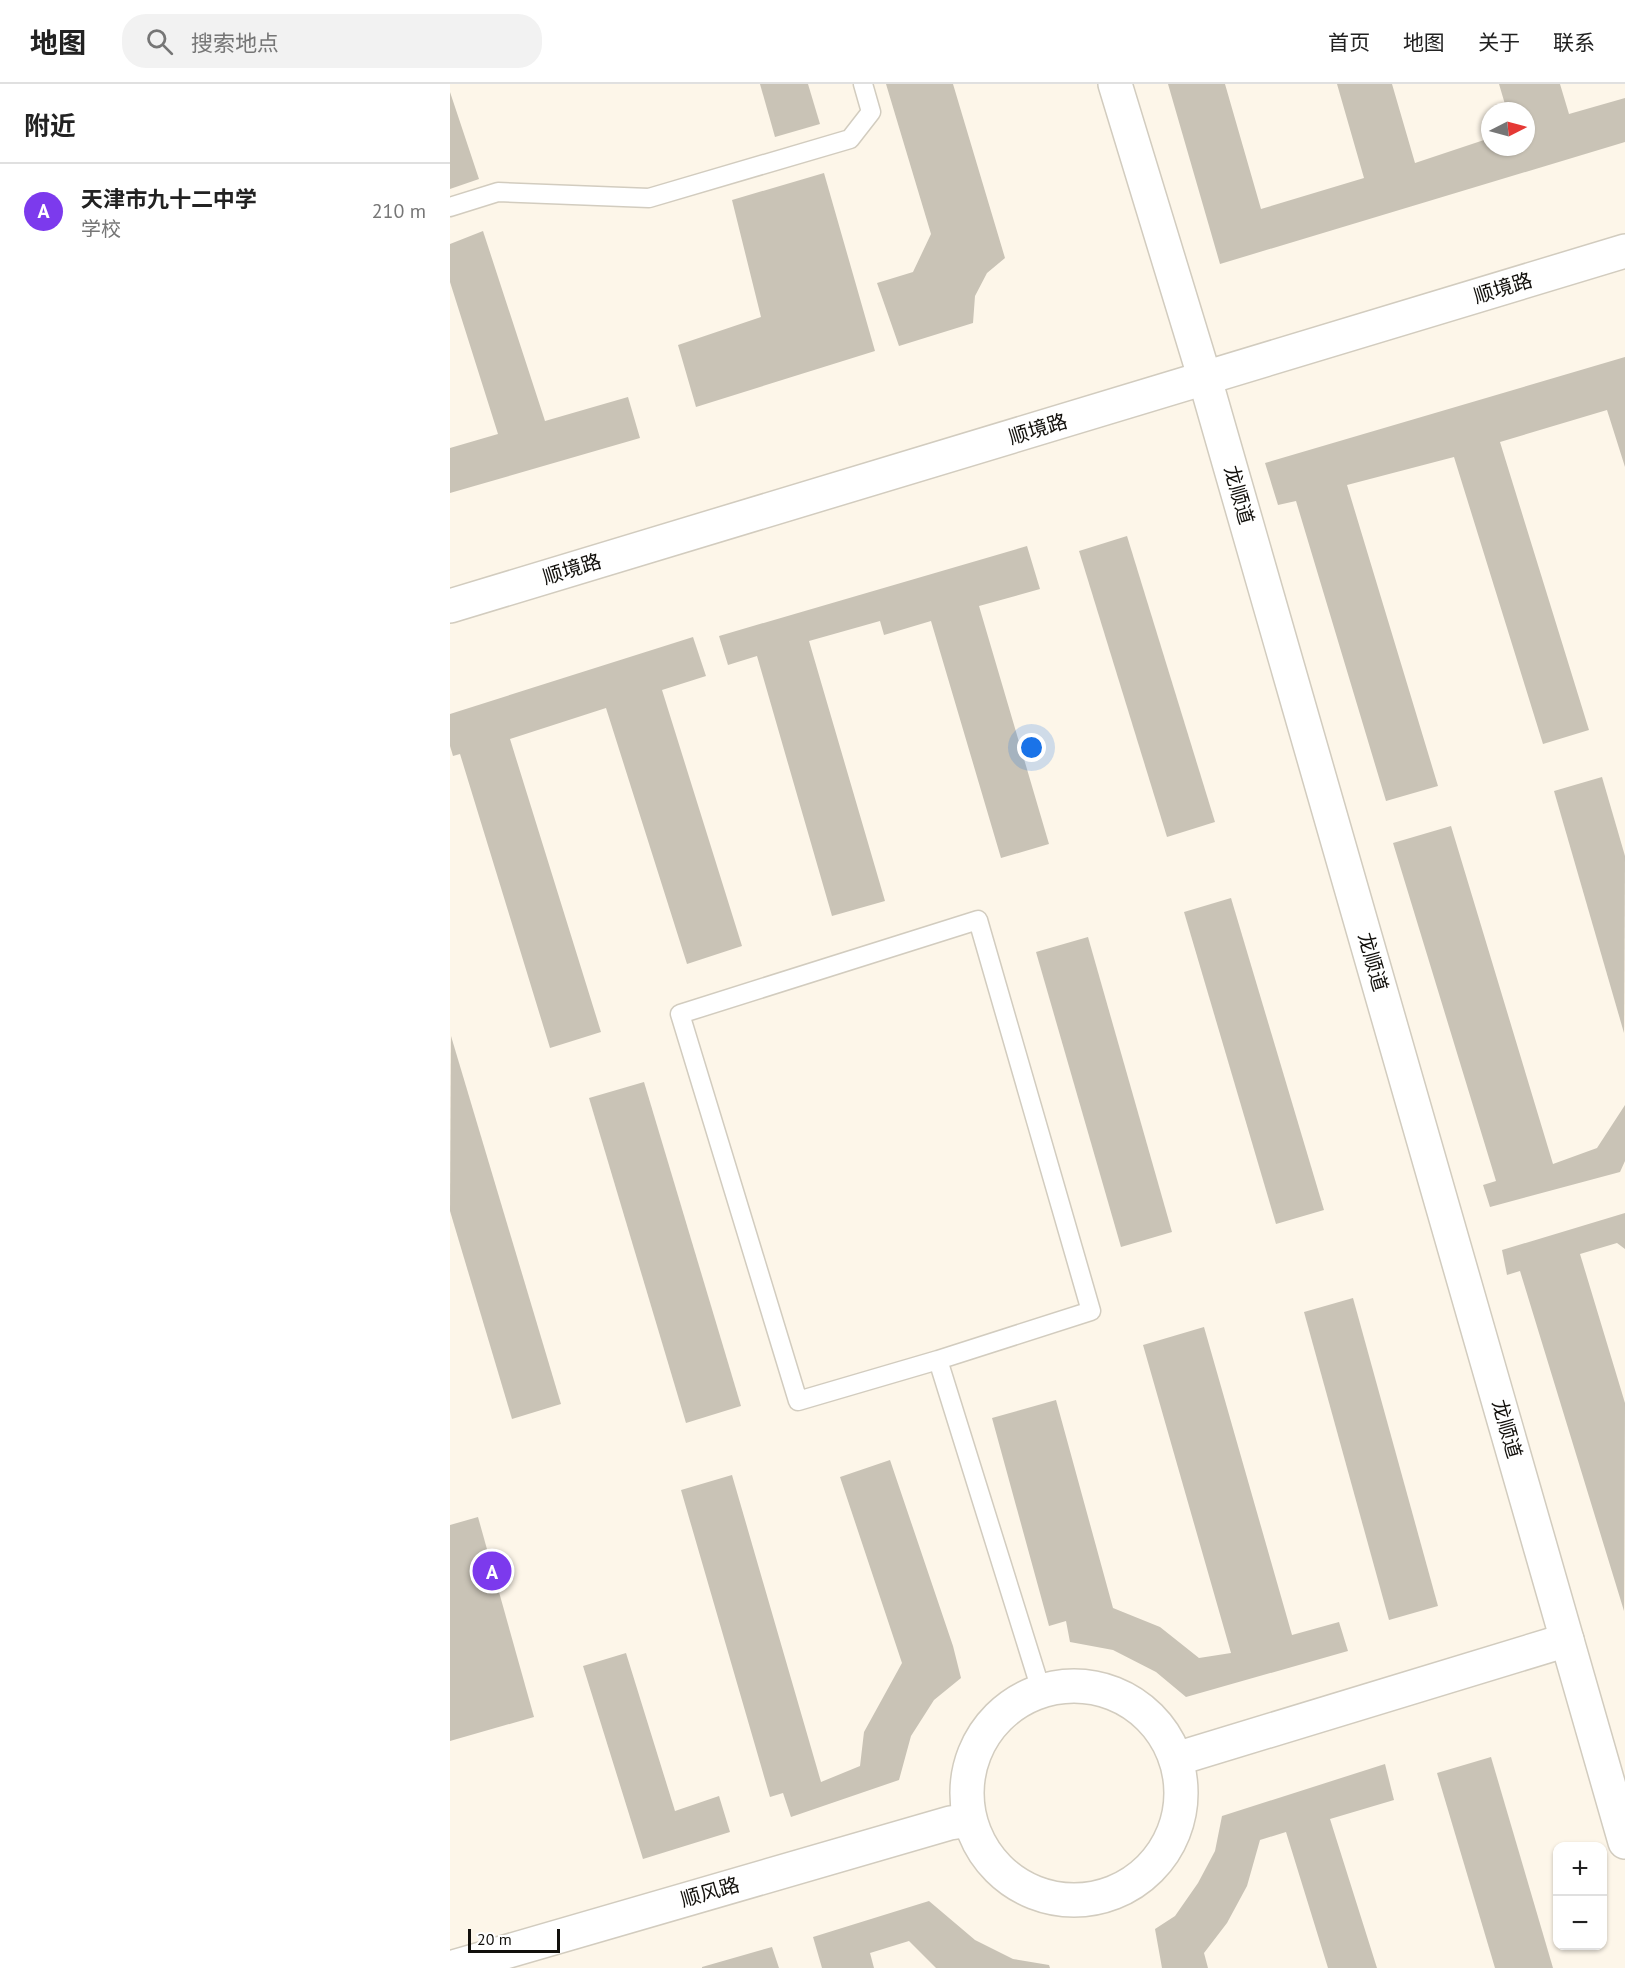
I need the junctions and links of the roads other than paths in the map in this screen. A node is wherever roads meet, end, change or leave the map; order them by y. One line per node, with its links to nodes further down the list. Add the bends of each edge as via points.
1 (863, 84): 3 (lane, via 871,112 850,139 649,198 498,192)
2 (1115, 84): 5 (street, 龙顺道)
3 (450, 207)
4 (1625, 251): 5 (street, 顺境路)
5 (1205, 379): 6 (street, 顺境路); 8 (street, 龙顺道)
6 (450, 606)
7 (938, 1360): 7 (lane, via 1091,1311 978,920 680,1014 798,1401); 9 (lane)
8 (1567, 1640): 10 (street); 12 (street, 龙顺道)
9 (1041, 1690): 10 (street, via 1071,1685 1102,1688 1134,1704 1165,1735); 11 (street, via 1017,1701 996,1719 976,1748 968,1773 966,1804)
10 (1176, 1759): 11 (street, via 1182,1787 1179,1819 1169,1844 1142,1877 1106,1897 1072,1902 1038,1896 1000,1872 974,1833)
11 (970, 1820): 13 (street, 顺风路, via 950,1822)
12 (1625, 1842)
13 (450, 1968)

